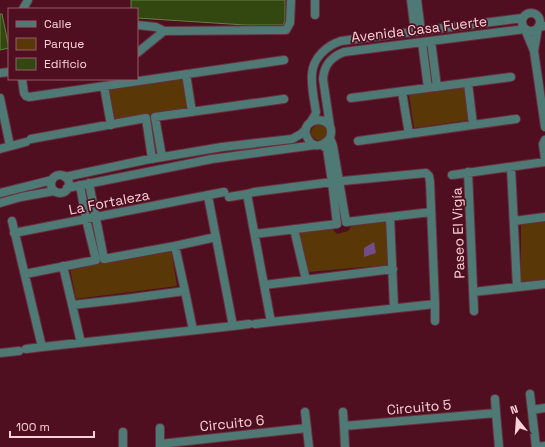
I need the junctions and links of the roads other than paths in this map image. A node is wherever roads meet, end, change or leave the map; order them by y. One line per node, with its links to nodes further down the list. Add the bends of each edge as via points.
1 (291, 0): 13 (street, via 290,23 286,30)
2 (315, 0): 6 (street)
3 (411, 0): 14 (street)
4 (417, 0): 9 (street)
5 (421, 0): 9 (street, via 423,11)
6 (315, 15)
7 (541, 15): 8 (street, Avenida Casa Fuerte, via 527,14); 11 (street)
8 (524, 18): 12 (street, via 522,24); 14 (street, Avenida Casa Fuerte)
9 (420, 20): 14 (street)
10 (138, 25): 13 (street)
11 (542, 27): 12 (street, Avenida Casa Fuerte, via 531,31); 19 (street)
12 (525, 29): 16 (street, Avenida Casa Fuerte); 19 (street)
13 (164, 31): 20 (street)
14 (418, 31): 15 (street, Avenida Casa Fuerte)
15 (382, 36): 18 (street); 37 (street, Avenida Casa Fuerte, via 334,43 320,54 312,75 316,112)
16 (431, 41): 17 (street, Avenida Casa Fuerte); 27 (street)
17 (422, 42): 18 (street, Avenida Casa Fuerte); 28 (street)
18 (383, 47): 38 (street, Avenida Casa Fuerte, via 344,52 328,63 323,79)
19 (534, 51): 39 (street)
20 (138, 52)
21 (284, 60): 22 (street)
22 (186, 74): 26 (street); 33 (street)
23 (511, 77): 25 (street)
24 (22, 80): 26 (street, via 24,93 29,97)
25 (468, 83): 27 (street); 36 (street)
26 (104, 86): 35 (street)
27 (437, 87): 28 (street)
28 (428, 88): 29 (street)
29 (402, 92): 31 (street); 40 (street)
30 (0, 98): 45 (street)
31 (351, 98)
32 (284, 99): 33 (street)
33 (192, 112): 47 (street, via 155,117)
34 (516, 119): 36 (street)
35 (110, 125): 45 (street); 48 (street, via 146,118)
36 (473, 125): 40 (street)
37 (308, 126): 38 (street, via 315,120 321,120); 44 (street, via 307,139); 47 (street, via 292,139)
38 (330, 126): 41 (street)
39 (545, 127)
40 (409, 134): 43 (street)
41 (330, 138): 44 (street); 56 (street)
42 (545, 140): 49 (street)
43 (358, 141)
44 (319, 145): 56 (street, via 327,149); 57 (street, via 212,159)
45 (10, 146): 46 (street)
46 (0, 149)
47 (162, 157): 48 (street)
48 (152, 159): 54 (street)
49 (545, 159)
50 (545, 162): 51 (street, Paseo El Vigía)
51 (511, 166): 52 (street, Paseo El Vigía); 71 (street)
52 (468, 172): 53 (street, Paseo El Vigía); 86 (street, Paseo El Vigía)
53 (452, 175)
54 (65, 177): 55 (street, via 59,176); 59 (street, via 68,182)
55 (52, 180): 60 (street); 61 (street)
56 (336, 182): 62 (street, La Fortaleza); 65 (street, La Fortaleza, via 426,173 430,182); 67 (street, via 346,222); 72 (street, via 336,224)
57 (89, 184): 58 (street); 66 (street)
58 (80, 185): 59 (street); 69 (street)
59 (67, 188): 60 (street, via 63,192)
60 (54, 191): 64 (street)
61 (0, 192)
62 (247, 194): 63 (street, La Fortaleza); 74 (street)
63 (208, 196): 66 (street, La Fortaleza); 75 (street)
64 (0, 203)
65 (431, 212): 67 (street); 87 (street)
66 (96, 217): 69 (street, La Fortaleza); 77 (street)
67 (390, 217): 79 (street)
68 (545, 217): 71 (street)
69 (86, 219): 73 (street, La Fortaleza); 77 (street)
70 (12, 221): 73 (street)
71 (514, 221): 84 (street)
72 (294, 229): 74 (street); 81 (street)
73 (14, 233): 80 (street)
74 (255, 234): 83 (street)
75 (216, 237): 76 (street); 93 (street)
76 (175, 246): 77 (street); 85 (street)
77 (100, 259): 78 (street)
78 (63, 266): 80 (street); 88 (street)
79 (393, 269): 81 (street); 89 (street)
80 (24, 274): 97 (street)
81 (306, 280): 83 (street)
82 (545, 284): 84 (street, Paseo El Vigía)
83 (264, 285): 92 (street)
84 (517, 287): 86 (street, Paseo El Vigía)
85 (186, 291): 88 (street); 94 (street)
86 (473, 292): 90 (street, Paseo El Vigía)
87 (435, 304): 89 (street); 91 (street)
88 (72, 305): 95 (street)
89 (394, 308): 92 (street)
90 (474, 311)
91 (435, 321)
92 (271, 322): 93 (street)
93 (233, 326): 94 (street)
94 (193, 330): 95 (street)
95 (81, 343): 97 (street)
96 (0, 345): 98 (street)
97 (42, 347): 98 (street)
98 (1, 353)
99 (530, 394): 102 (street)
100 (495, 399): 105 (street)
101 (545, 408): 102 (street)
102 (532, 410): 116 (street)
103 (305, 412): 108 (street)
104 (343, 412): 106 (street)
105 (496, 413): 106 (street, Circuito 5); 115 (street)
106 (344, 426): 114 (street)
107 (160, 428): 110 (street, Circuito 6)
108 (307, 428): 110 (street, Circuito 6); 113 (street)
109 (123, 432): 112 (street)
110 (160, 446)
111 (545, 446): 116 (street)
112 (123, 447)
113 (309, 447)
114 (345, 447)
115 (499, 447)
116 (536, 447)

